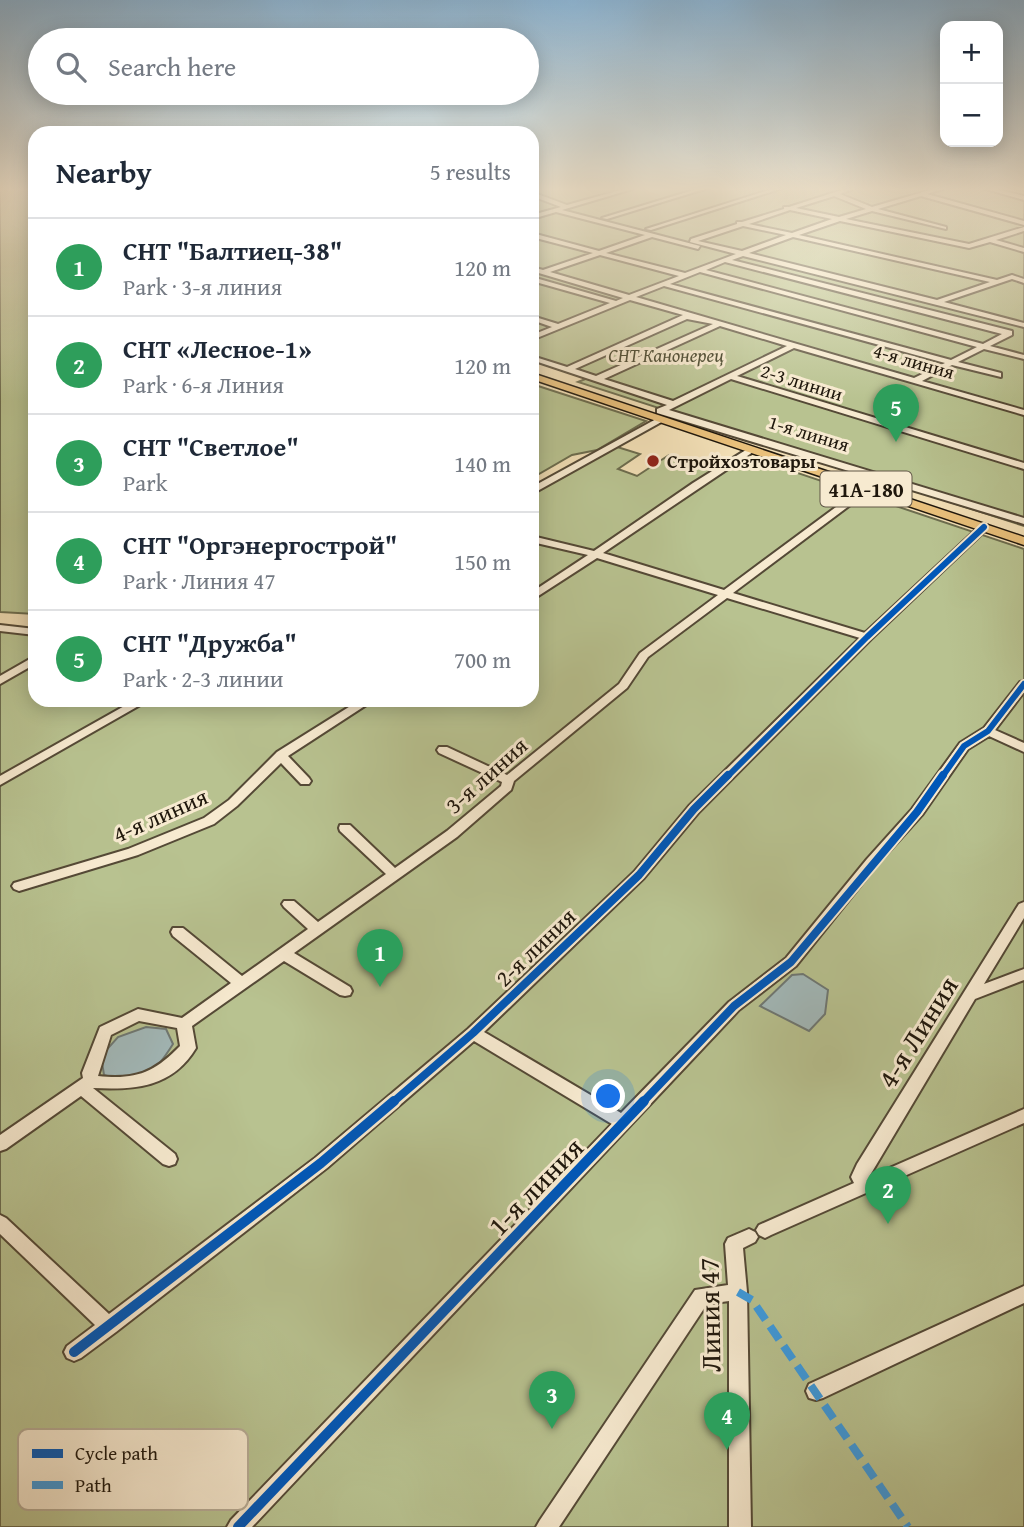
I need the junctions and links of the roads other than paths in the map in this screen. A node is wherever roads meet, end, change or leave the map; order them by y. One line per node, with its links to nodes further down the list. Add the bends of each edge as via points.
1 (579, 259): 8 (street)
2 (626, 259): 9 (street)
3 (769, 259): 15 (street)
4 (896, 259): 12 (street)
5 (725, 260): 6 (street); 27 (street, via 1009,333)
6 (698, 270): 9 (street); 27 (street)
7 (539, 271): 8 (street)
8 (544, 272): 14 (street)
9 (684, 275): 13 (street)
10 (1019, 278): 12 (street)
11 (539, 281): 16 (street)
12 (997, 282): 15 (street)
13 (664, 284): 14 (street); 30 (street)
14 (630, 297): 16 (street); 20 (street)
15 (937, 302): 19 (street)
16 (618, 306): 22 (street); 25 (street)
17 (1024, 313): 19 (street)
18 (539, 320): 22 (street)
19 (1005, 320): 21 (street)
20 (719, 325): 26 (street); 31 (street, via 687,316); 35 (street)
21 (1024, 325)
22 (559, 327): 23 (street)
23 (539, 335)
24 (761, 339): 37 (street, via 785,346)
25 (539, 341)
26 (793, 346): 33 (street); 36 (street, 4-я линия)
27 (983, 346): 28 (street); 30 (street)
28 (1024, 357)
29 (539, 360): 31 (street)
30 (951, 362): 32 (street); 36 (street)
31 (567, 370): 35 (street)
32 (998, 375)
33 (731, 377): 37 (street); 40 (street, 2-3 линии)
34 (539, 378): 37 (main road, 41А-180, via 616,405)
35 (597, 379): 37 (street)
36 (913, 382): 38 (street, 4-я линия)
37 (663, 410): 39 (main road, 41А-180); 41 (street); 43 (street, 1-я линия)
38 (1024, 413)
39 (752, 450): 42 (main road, 41А-180); 47 (street, via 694,485)
40 (1024, 466)
41 (539, 487)
42 (866, 489): 44 (main road, 41А-180); 49 (street, 3-я линия)
43 (1024, 521)
44 (984, 527): 46 (main road, 41А-180); 52 (street, 2-я линия)
45 (539, 540): 47 (street)
46 (1024, 541)
47 (598, 555): 48 (street); 49 (street)
48 (539, 593)
49 (724, 594): 52 (street); 62 (street, 3-я линия, via 644,655 623,686)
50 (0, 628): 51 (street)
51 (28, 631)
52 (867, 637): 78 (street, 2-я линия, via 694,809 639,875)
53 (28, 663): 54 (street)
54 (0, 681)
55 (1024, 684): 58 (street, 1-я линия)
56 (131, 707): 63 (street)
57 (357, 707): 61 (street, 4-я линия)
58 (988, 731): 59 (street); 81 (street, 1-я линия, via 964,746 917,812 791,962 734,1006)
59 (1024, 748)
60 (443, 750): 62 (street)
61 (281, 755): 64 (street); 67 (street, 4-я линия, via 209,821 132,852)
62 (508, 780): 66 (street, 3-я линия, via 507,787 485,808)
63 (0, 781)
64 (305, 781)
65 (345, 828): 66 (street)
66 (395, 875): 70 (street, 3-я линия)
67 (19, 886)
68 (289, 904): 70 (street)
69 (1024, 907): 76 (street, 4-я Линия)
70 (316, 929): 72 (street, 3-я линия)
71 (178, 932): 74 (street)
72 (282, 953): 74 (street, 3-я линия); 75 (street)
73 (1024, 974): 76 (street)
74 (242, 983): 77 (street, 3-я линия)
75 (345, 991)
76 (971, 995): 84 (street, 4-я Линия, via 863,1169)
77 (184, 1024): 79 (street, via 188,1048 168,1070 124,1086); 79 (street, via 138,1015 105,1031)
78 (473, 1033): 81 (street); 88 (street, 2-я линия, via 321,1163)
79 (87, 1084): 82 (street); 83 (street)
80 (1024, 1116): 84 (street)
81 (624, 1123): 91 (street, 1-я линия)
82 (0, 1144)
83 (169, 1159)
84 (863, 1186): 86 (street, Линия 47, via 734,1244)
85 (0, 1223): 88 (street)
86 (738, 1292): 92 (street, via 702,1296); 93 (street, Линия 47)
87 (1024, 1294): 90 (street)
88 (109, 1325): 89 (street, 2-я линия)
89 (74, 1352)
90 (816, 1391)
91 (238, 1527)
92 (547, 1527)
93 (740, 1527)

